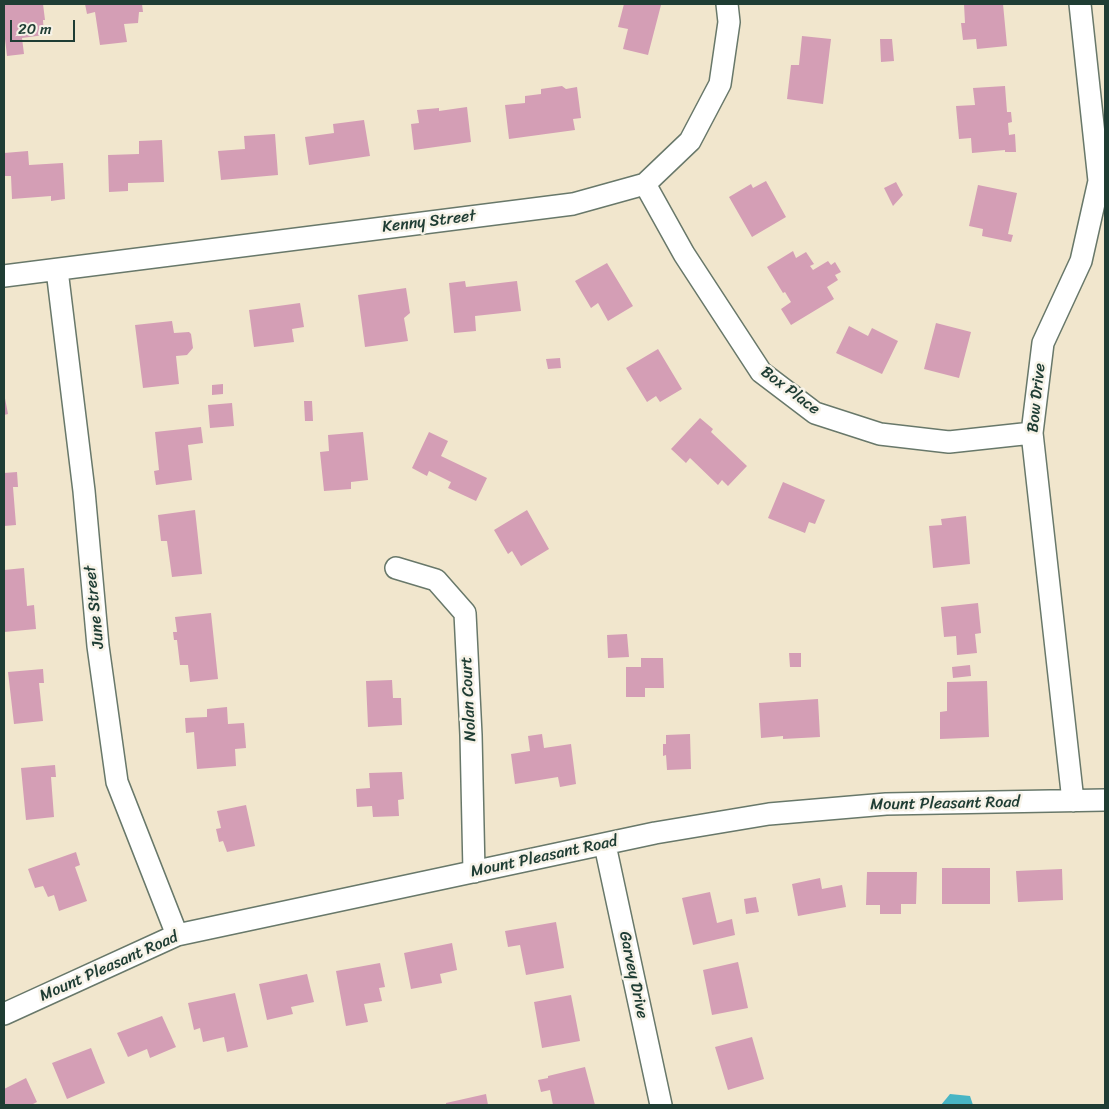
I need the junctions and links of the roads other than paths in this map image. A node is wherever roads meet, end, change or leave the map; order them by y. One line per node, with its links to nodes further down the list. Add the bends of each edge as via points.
1 (727, 4): 3 (street, Kenny Street, via 729,22 720,84 690,141)
2 (1084, 4): 6 (street, Bow Drive, via 1099,181 1081,261 1043,343)
3 (645, 184): 4 (street, Kenny Street, via 573,204); 6 (street, Box Place, via 684,254 761,372 816,413 880,434 949,442)
4 (57, 270): 5 (street, Kenny Street); 12 (street, June Street, via 84,491 98,646 117,782)
5 (4, 276)
6 (1032, 433): 9 (street, Bow Drive)
7 (396, 568): 11 (street, Nolan Court, via 436,580 464,614)
8 (1105, 800): 9 (street, Mount Pleasant Road)
9 (1072, 802): 10 (street, Mount Pleasant Road, via 886,804 769,814)
10 (605, 845): 11 (street, Mount Pleasant Road); 14 (street, Garvey Drive)
11 (474, 872): 12 (street, Mount Pleasant Road)
12 (177, 935): 13 (street, Mount Pleasant Road)
13 (4, 1014)
14 (662, 1105)

